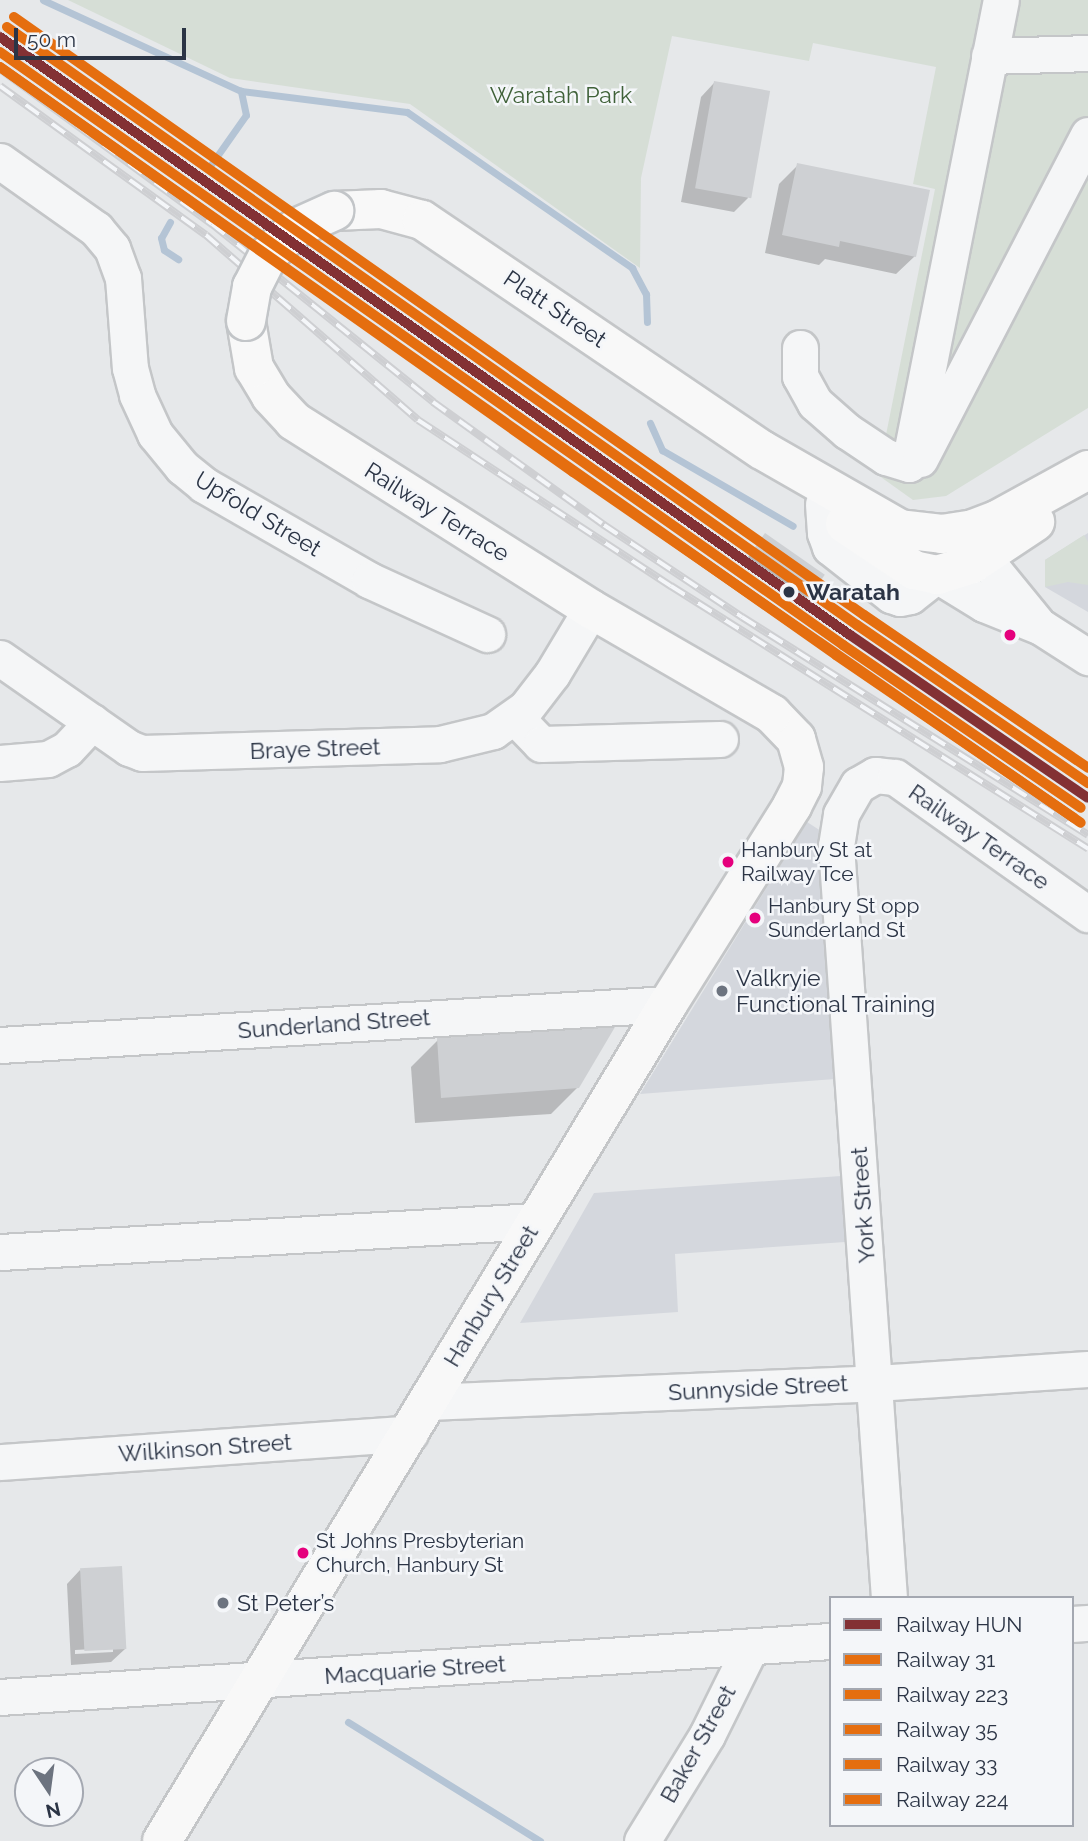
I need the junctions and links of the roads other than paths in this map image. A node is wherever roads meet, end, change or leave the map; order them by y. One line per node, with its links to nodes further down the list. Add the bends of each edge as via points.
1 (1001, 0): 3 (street)
2 (1088, 53): 3 (street)
3 (989, 56): 7 (street, via 909,464 886,457 815,403 800,376)
4 (1088, 135): 10 (street, via 934,436)
5 (0, 161): 18 (street, Upfold Street, via 96,229 112,248 123,278 136,396 155,434 182,467 204,485 369,580)
6 (334, 211): 8 (main road, Platt Street, via 381,209 422,220); 16 (main road, Railway Terrace, bridge, via 296,228 268,255 252,287 246,321 254,368 271,396 295,421)
7 (800, 348)
8 (762, 450): 12 (main road, Platt Street); 13 (main road, Platt Street)
9 (1088, 470): 13 (main road, via 974,529 920,534)
10 (906, 474)
11 (1088, 489): 14 (main road)
12 (823, 504): 13 (main road, Platt Street); 15 (street, via 830,547 891,595 910,596)
13 (877, 527): 14 (main road, via 929,549 970,551); 15 (main road, via 914,570)
14 (983, 557): 15 (main road, via 962,569); 17 (street)
15 (937, 575): 17 (street, via 984,604)
16 (591, 609): 21 (street, Braye Street, via 552,674); 24 (main road, Railway Terrace, via 772,714)
17 (1041, 627): 19 (street)
18 (487, 634)
19 (1088, 657)
20 (0, 658): 22 (street, Braye Street)
21 (515, 717): 22 (street, Braye Street, via 479,736 440,744 155,755 129,748); 23 (street, via 541,744)
22 (92, 722): 25 (street, via 67,749 48,759)
23 (720, 739)
24 (801, 748): 28 (main road, Hanbury Street, via 804,767 798,795)
25 (0, 763)
26 (841, 814): 27 (street, Railway Terrace, via 859,785 875,775 895,778); 33 (street, York Street, via 836,846)
27 (1088, 914)
28 (668, 1004): 29 (street, Sunderland Street); 30 (main road, Hanbury Street)
29 (0, 1045)
30 (536, 1222): 31 (street); 34 (main road, Hanbury Street)
31 (0, 1252)
32 (1088, 1369): 33 (street, Sunnyside Street)
33 (876, 1382): 34 (street, Sunnyside Street); 36 (street, York Street)
34 (419, 1418): 35 (street, Wilkinson Street); 39 (main road, Hanbury Street)
35 (0, 1462)
36 (890, 1596)
37 (829, 1641): 38 (street, Macquarie Street)
38 (751, 1646): 39 (street, Macquarie Street); 42 (street, Baker Street, via 707,1735)
39 (260, 1680): 40 (street, Macquarie Street); 41 (main road, Hanbury Street)
40 (0, 1697)
41 (162, 1841)
42 (642, 1841)

